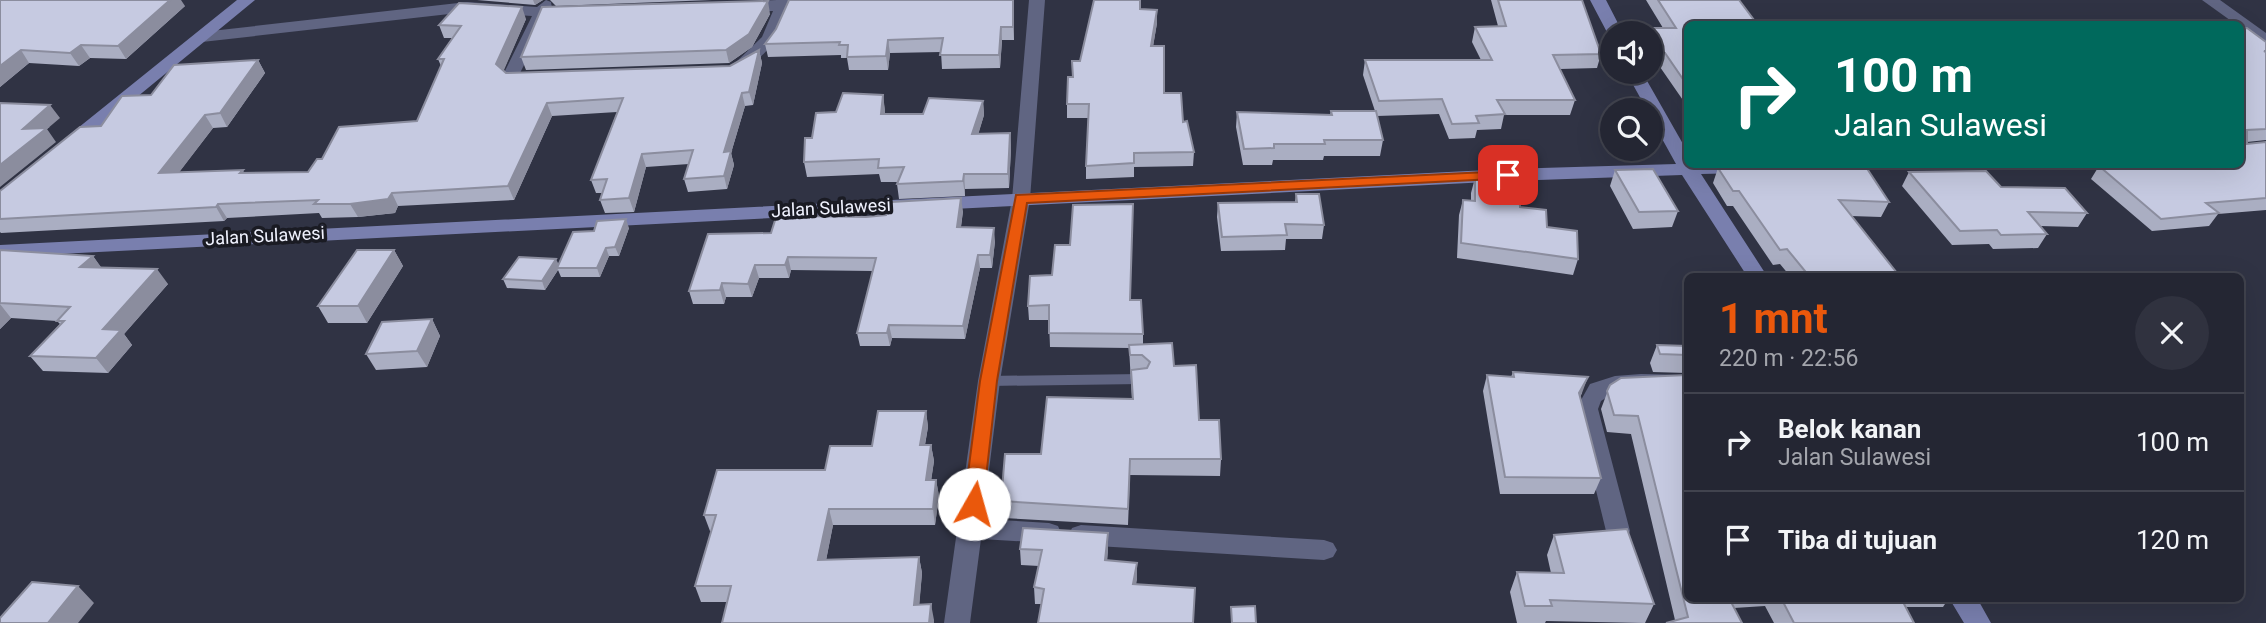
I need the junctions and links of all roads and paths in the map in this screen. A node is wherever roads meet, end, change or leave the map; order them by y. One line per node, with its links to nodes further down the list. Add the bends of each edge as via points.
1 (247, 0): 13 (street)
2 (1037, 0): 22 (street)
3 (1598, 0): 10 (street)
4 (2210, 0): 11 (street)
5 (785, 3): 6 (street); 8 (street); 15 (street, via 764,46 739,70)
6 (824, 4)
7 (544, 7): 9 (street); 13 (street, via 467,7); 16 (street, via 510,77)
8 (730, 8)
9 (582, 13)
10 (1609, 21)
11 (2239, 21)
12 (2244, 25): 14 (street)
13 (202, 37): 18 (street)
14 (2266, 41)
15 (725, 73)
16 (552, 79)
17 (1641, 84): 19 (street)
18 (53, 157)
19 (1684, 162)
20 (1727, 168): 21 (street, Jalan Sulawesi)
21 (1688, 169): 22 (street, Jalan Sulawesi); 24 (street)
22 (1021, 199): 23 (street, Jalan Sulawesi); 26 (street)
23 (0, 250)
24 (1755, 273)
25 (1141, 379): 26 (lane)
26 (989, 381): 28 (street)
27 (1684, 383): 29 (street, via 1614,385 1590,398 1587,409)
28 (970, 528): 30 (street); 32 (street)
29 (1618, 531)
30 (1324, 550)
31 (1965, 602): 33 (street)
32 (957, 623)
33 (1978, 623)

